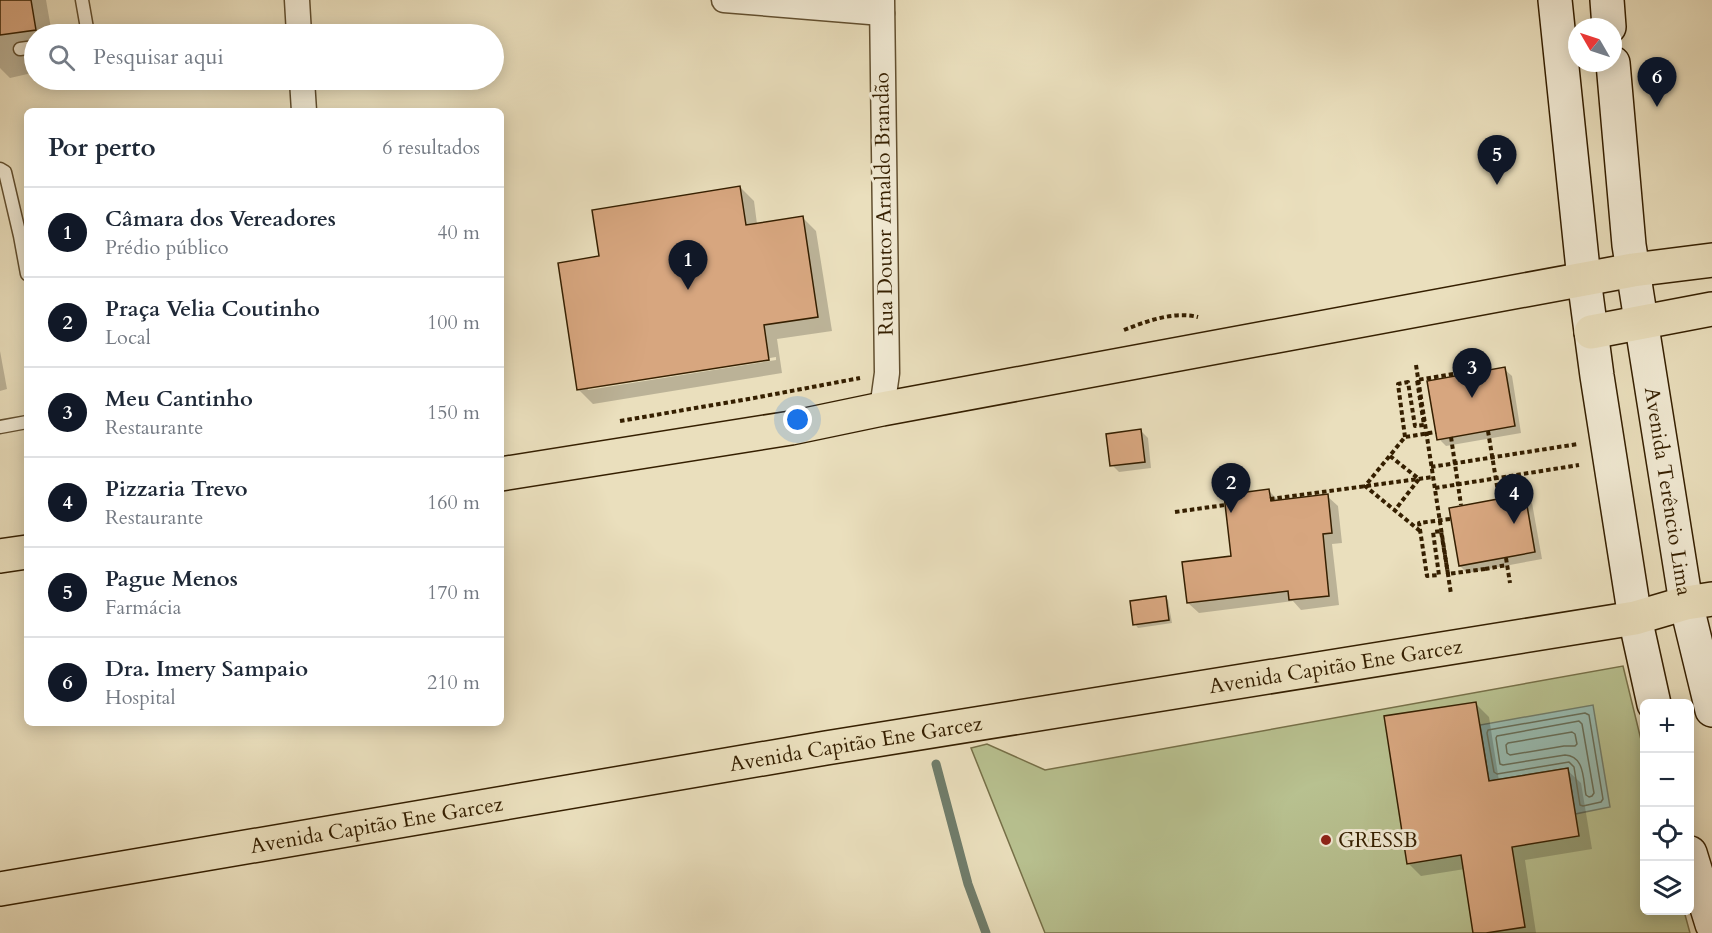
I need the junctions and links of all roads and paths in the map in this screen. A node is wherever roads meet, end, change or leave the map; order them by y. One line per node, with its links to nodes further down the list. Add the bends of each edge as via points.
1 (82, 0): 8 (lane)
2 (297, 0): 9 (street)
3 (724, 0): 6 (street)
4 (1555, 0): 19 (main road)
5 (1607, 0): 7 (main road)
6 (882, 6): 25 (street, Rua Doutor Arnaldo Brandão, via 886,373)
7 (1608, 18)
8 (86, 24)
9 (298, 24)
10 (24, 49): 11 (lane)
11 (20, 50)
12 (1614, 72): 18 (main road, Avenida Terêncio Lima)
13 (303, 90): 14 (street)
14 (304, 108)
15 (0, 169): 16 (lane, via 4,172)
16 (24, 258)
17 (1712, 260): 18 (main road)
18 (1633, 270): 19 (main road); 21 (main road, Avenida Terêncio Lima)
19 (1584, 279): 22 (main road); 25 (main road)
20 (1712, 309): 21 (main road)
21 (1641, 322): 22 (main road); 57 (main road, Avenida Terêncio Lima)
22 (1591, 332): 58 (main road)
23 (1464, 357): 30 (path, bridge, via 1467,373 1417,380 1424,425 1415,426 1408,382 1398,384)
24 (1416, 365): 37 (path)
25 (882, 409): 38 (main road, via 781,430)
26 (24, 423): 27 (lane)
27 (0, 427)
28 (1488, 431): 34 (path)
29 (1436, 432): 30 (path, bridge)
30 (1405, 437): 33 (path, bridge)
31 (1451, 437): 35 (path)
32 (1582, 443): 34 (path)
33 (1390, 456): 47 (path, bridge, via 1419,479); 47 (path, bridge, via 1365,486)
34 (1492, 458): 35 (path); 40 (path)
35 (1455, 463): 37 (path); 41 (path)
36 (1586, 464): 40 (path)
37 (1431, 467): 39 (path)
38 (504, 474)
39 (1433, 477): 42 (path); 44 (path)
40 (1495, 479): 41 (path); 43 (path)
41 (1458, 485): 42 (path); 46 (path)
42 (1435, 488): 56 (path)
43 (1499, 498)
44 (1270, 499)
45 (1225, 505): 48 (path)
46 (1461, 506)
47 (1395, 510): 50 (path, bridge)
48 (1175, 512)
49 (1450, 519): 50 (path, bridge, via 1419,523)
50 (1420, 531): 54 (path, bridge, via 1427,576 1439,575 1433,532 1441,531 1448,574)
51 (24, 552): 52 (main road)
52 (0, 556)
53 (1506, 558): 54 (path)
54 (1507, 565): 55 (path)
55 (1510, 583)
56 (1451, 594)
57 (1699, 601): 58 (main road, Avenida Capitão Ene Garcez); 60 (main road, Avenida Terêncio Lima)
58 (1635, 618): 59 (main road); 62 (main road, Avenida Capitão Ene Garcez, via 814,750)
59 (1653, 699)
60 (1712, 710)
61 (1692, 861): 63 (main road)
62 (0, 889)
63 (1712, 924)

